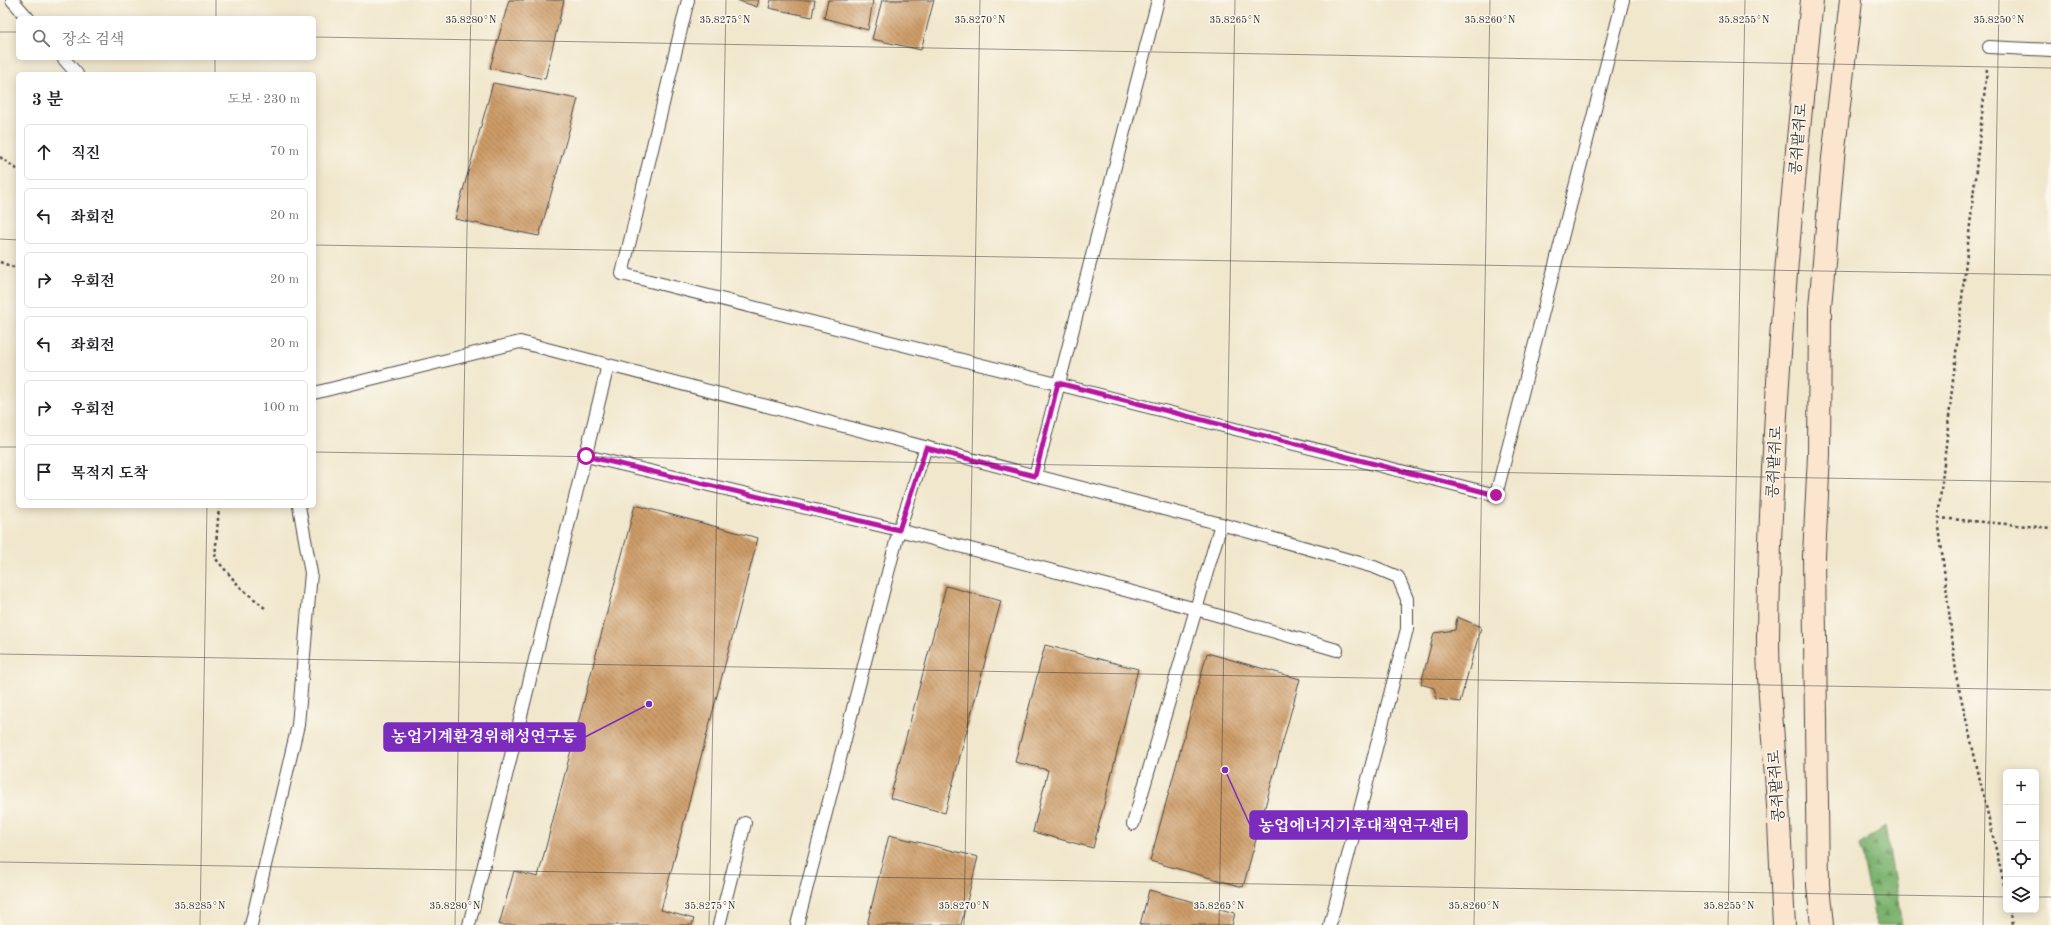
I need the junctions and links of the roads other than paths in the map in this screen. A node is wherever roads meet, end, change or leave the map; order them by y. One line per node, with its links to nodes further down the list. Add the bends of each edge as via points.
1 (12, 0): 7 (lane)
2 (688, 0): 13 (lane, via 622,274)
3 (1158, 0): 13 (lane)
4 (1623, 0): 13 (lane, via 1496,495)
5 (1812, 0): 30 (main road, 콩쥐팥쥐로, via 1796,166 1773,464 1768,638 1769,706 1776,776)
6 (1851, 0): 31 (main road, via 1832,166 1820,308 1819,455 1814,556 1818,885)
7 (26, 16)
8 (1989, 47): 9 (lane)
9 (2051, 50)
10 (65, 60): 11 (lane)
11 (75, 72)
12 (608, 365): 14 (lane, via 520,342); 15 (lane); 16 (lane)
13 (1058, 383): 17 (lane)
14 (316, 393)
15 (926, 448): 17 (lane); 20 (lane)
16 (586, 456): 20 (lane); 26 (lane)
17 (1035, 476): 19 (lane)
18 (299, 508): 25 (lane, via 311,573 298,725)
19 (1221, 524): 21 (lane); 29 (lane, via 1374,567 1398,577 1407,599 1406,629)
20 (899, 530): 21 (lane); 28 (lane)
21 (1196, 609): 22 (lane); 24 (lane)
22 (1337, 650)
23 (745, 823): 27 (lane)
24 (1132, 824)
25 (251, 925)
26 (469, 925)
27 (718, 925)
28 (797, 925)
29 (1330, 925)
30 (1784, 925)
31 (1822, 925)

